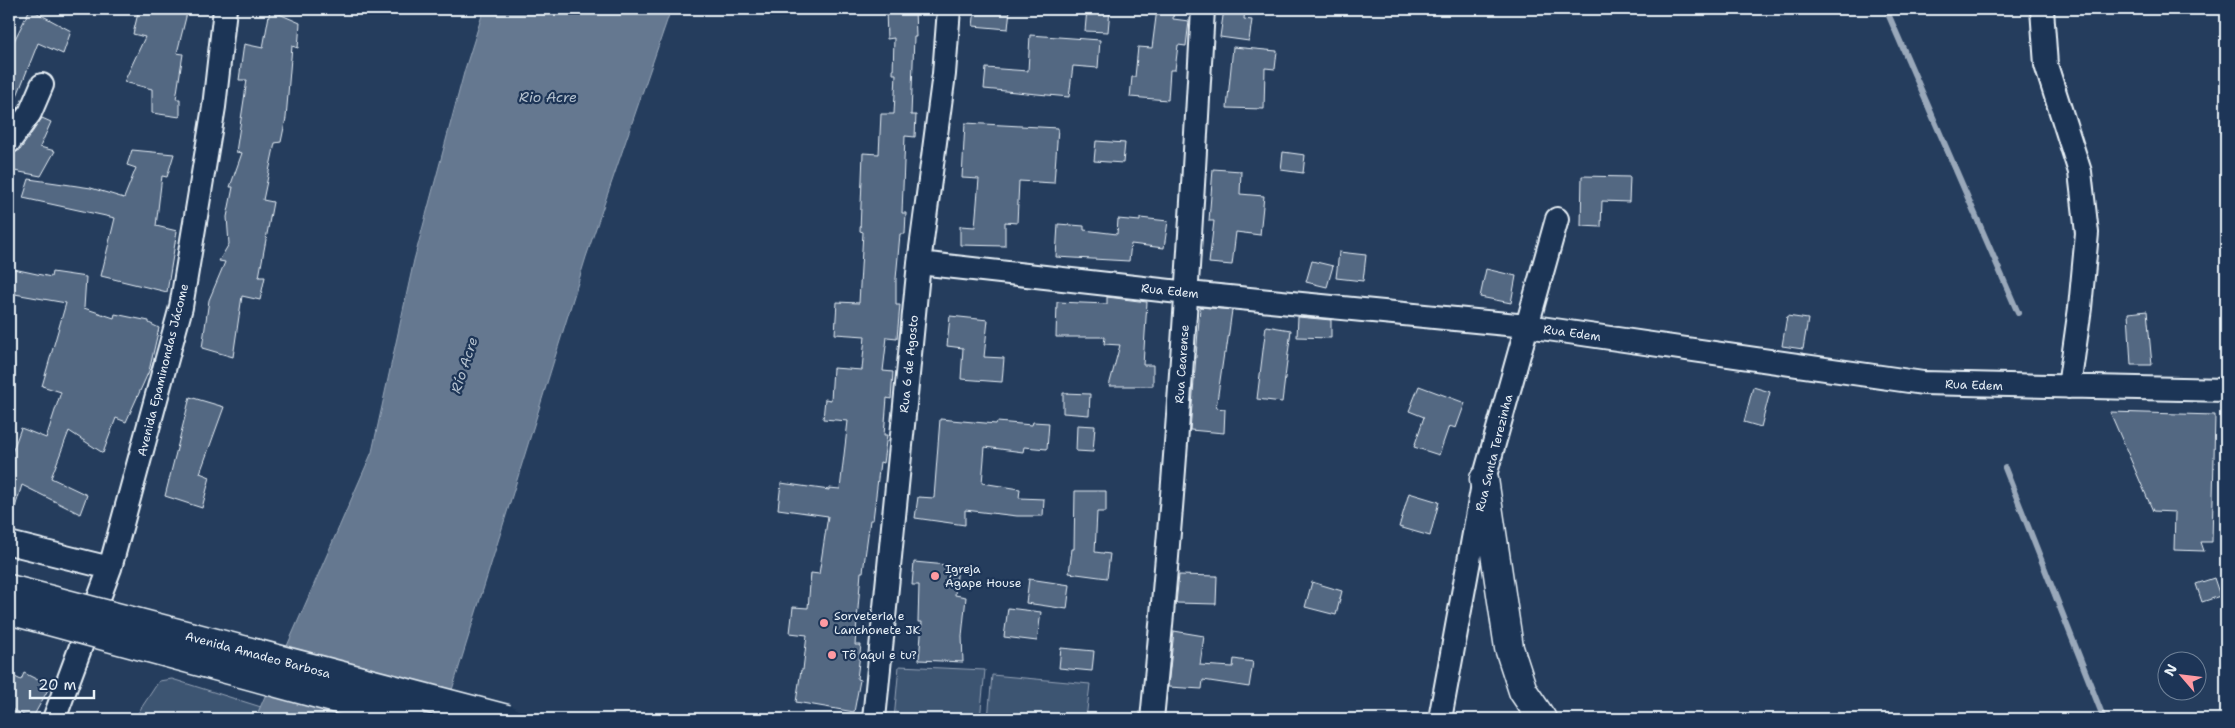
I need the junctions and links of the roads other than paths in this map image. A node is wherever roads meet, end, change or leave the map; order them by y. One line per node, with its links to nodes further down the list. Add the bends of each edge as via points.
1 (225, 9): 15 (street, Avenida Epaminondas Jácome, via 214,107 181,307)
2 (950, 9): 8 (street, Rua 6 de Agosto)
3 (1203, 9): 9 (street, Rua Cearense)
4 (2042, 9): 11 (street, via 2046,65 2080,172 2087,233)
5 (42, 85): 6 (street, via 30,113)
6 (9, 142)
7 (1557, 219): 10 (street, Rua Santa Terezinha)
8 (918, 263): 9 (street, Rua Edem); 21 (street, Rua 6 de Agosto)
9 (1188, 293): 10 (street, Rua Edem); 22 (street, Rua Cearense, via 1168,570)
10 (1527, 326): 11 (street, Rua Edem, via 1923,383); 13 (street, Rua Santa Terezinha)
11 (2069, 388): 12 (street, Rua Edem)
12 (2226, 390)
13 (1484, 479): 23 (street, Rua Santa Terezinha); 24 (main road, via 1509,648 1524,691)
14 (9, 542): 15 (street)
15 (110, 568): 18 (street, Avenida Epaminondas Jácome)
16 (9, 590): 20 (main road, Avenida Amadeo Barbosa, bridge)
17 (9, 610): 19 (main road, Avenida Amadeo Barbosa, bridge)
18 (54, 719)
19 (410, 719)
20 (507, 719)
21 (874, 719)
22 (1152, 719)
23 (1440, 719)
24 (1542, 719)

